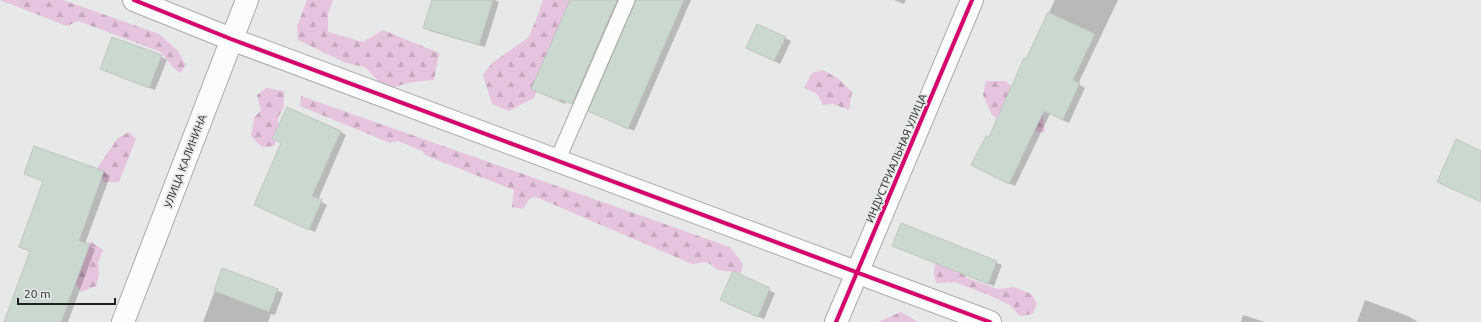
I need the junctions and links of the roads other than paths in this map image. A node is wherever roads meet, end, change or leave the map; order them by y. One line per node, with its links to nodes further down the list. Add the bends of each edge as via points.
1 (134, 0): 5 (street)
2 (247, 0): 5 (street, УЛИЦА КАЛИНИНА)
3 (627, 0): 6 (lane)
4 (972, 0): 7 (street, ИНДУСТРИАЛЬНАЯ УЛИЦА)
5 (231, 39): 6 (street); 8 (street, УЛИЦА КАЛИНИНА)
6 (557, 161): 7 (street)
7 (857, 273): 9 (street, ИНДУСТРИАЛЬНАЯ УЛИЦА); 10 (street)
8 (123, 322)
9 (836, 322)
10 (990, 322)

